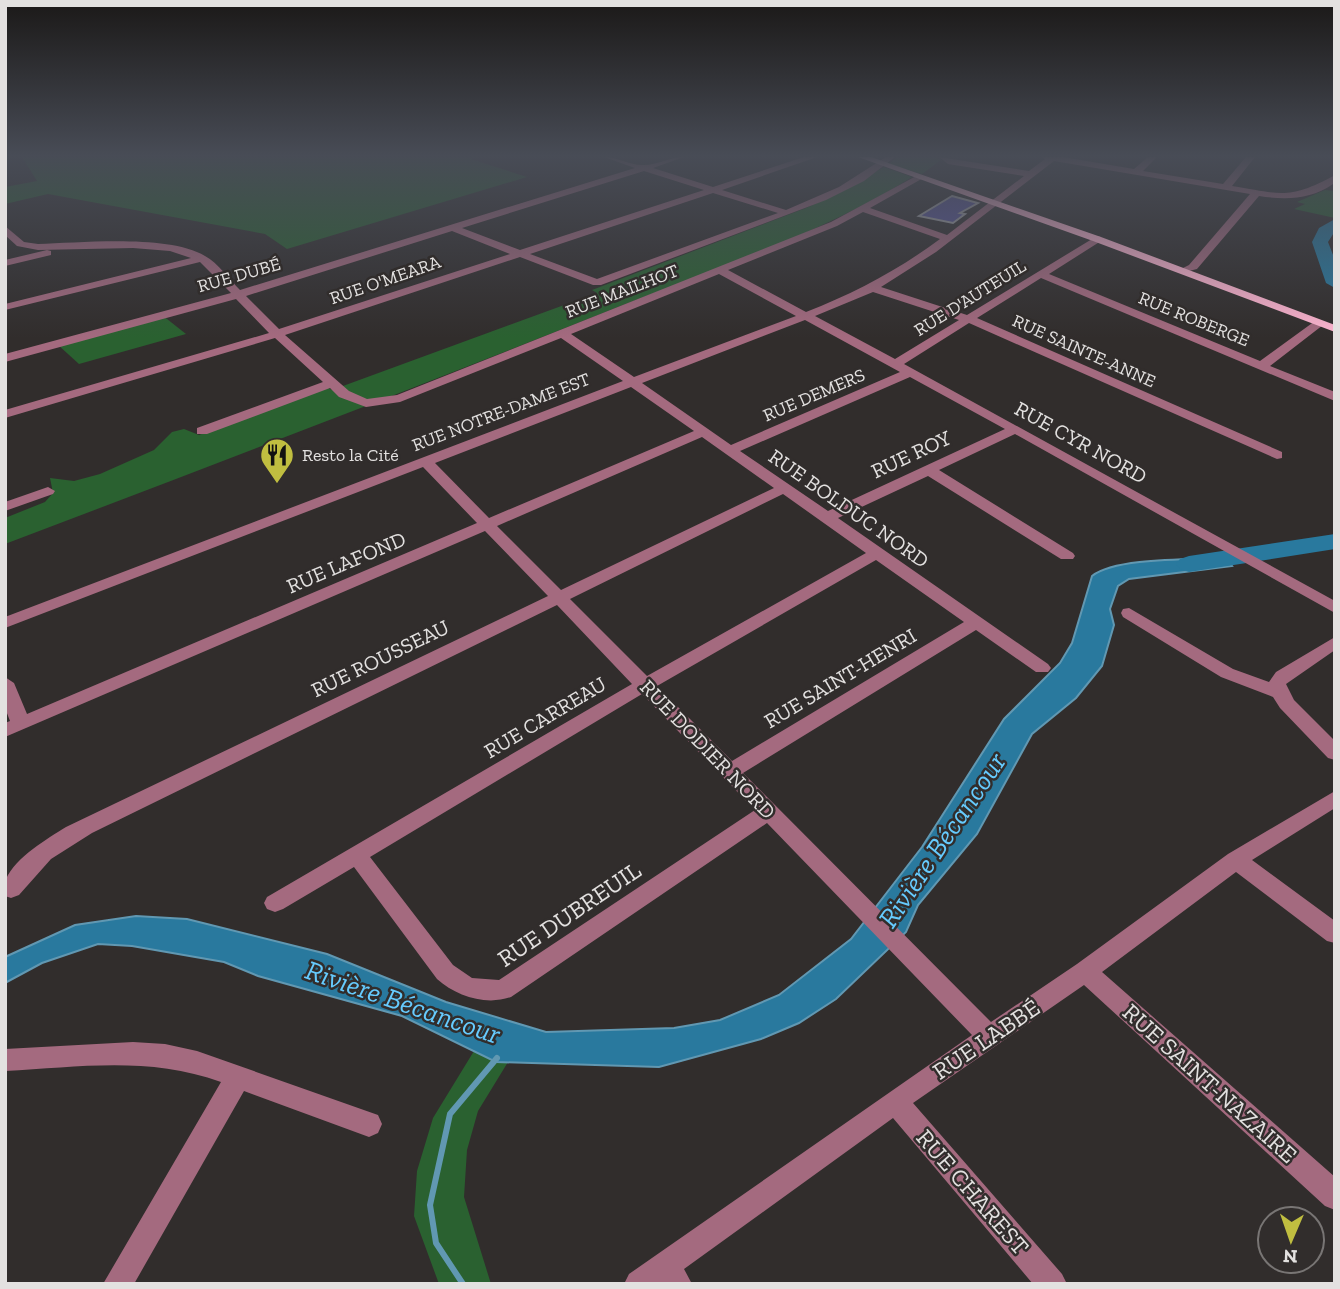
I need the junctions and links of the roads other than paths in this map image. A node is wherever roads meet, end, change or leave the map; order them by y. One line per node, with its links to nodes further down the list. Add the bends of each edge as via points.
1 (488, 217): 9 (street, RUE DUBÉ)
2 (628, 217): 14 (street, RUE O'MEARA)
3 (775, 217): 14 (street, via 597,283)
4 (845, 217): 17 (street, RUE MAILHOT)
5 (887, 217): 11 (street)
6 (974, 217): 11 (street, RUE NOTRE-DAME EST)
7 (1035, 217): 12 (main road)
8 (1235, 217): 18 (street)
9 (453, 228): 14 (street); 21 (street, RUE DUBÉ)
10 (5, 229): 13 (street, via 20,244)
11 (946, 238): 20 (street, RUE NOTRE-DAME EST)
12 (1097, 239): 18 (main road); 19 (street, RUE D'AUTEUIL)
13 (68, 248): 15 (street, via 134,245 171,248); 16 (street)
14 (519, 253): 28 (street, RUE O'MEARA)
15 (202, 258): 21 (street, RUE MAILHOT); 22 (street)
16 (5, 263)
17 (722, 271): 23 (street, RUE CYR NORD); 27 (street, RUE MAILHOT)
18 (1185, 271): 25 (main road)
19 (1040, 274): 24 (street, RUE D'AUTEUIL); 31 (street, RUE ROBERGE)
20 (872, 288): 23 (street, RUE NOTRE-DAME EST); 24 (street, RUE SAINTE-ANNE)
21 (237, 295): 28 (street, RUE MAILHOT); 29 (street, RUE DUBÉ)
22 (5, 307)
23 (805, 315): 30 (street, RUE CYR NORD); 33 (street, RUE NOTRE-DAME EST)
24 (969, 319): 30 (street, RUE D'AUTEUIL); 41 (street, RUE SAINTE-ANNE)
25 (1319, 323): 26 (main road); 31 (street)
26 (1335, 329)
27 (562, 332): 33 (street, RUE BOLDUC NORD); 34 (street, RUE MAILHOT, via 386,402 359,402)
28 (277, 334): 34 (street, RUE MAILHOT); 36 (street, RUE O'MEARA)
29 (5, 358)
30 (896, 364): 32 (street, RUE CYR NORD)
31 (1262, 366): 35 (street, RUE ROBERGE)
32 (911, 372): 37 (street, RUE CYR NORD); 40 (street, RUE DEMERS)
33 (633, 382): 39 (street, RUE BOLDUC NORD); 42 (street, RUE NOTRE-DAME EST)
34 (330, 384): 38 (street)
35 (1335, 397)
36 (5, 414)
37 (1014, 429): 43 (street, RUE ROY); 52 (street, RUE CYR NORD)
38 (202, 431)
39 (703, 432): 40 (street, RUE BOLDUC NORD); 48 (street, RUE LAFOND)
40 (730, 450): 44 (street, RUE BOLDUC NORD)
41 (1277, 455)
42 (426, 461): 48 (street, RUE DODIER NORD); 54 (street, RUE NOTRE-DAME EST)
43 (927, 469): 47 (street, RUE ROY); 50 (street)
44 (785, 488): 47 (street, RUE BOLDUC NORD); 51 (street, RUE ROUSSEAU)
45 (48, 491): 46 (street)
46 (5, 507)
47 (826, 518): 49 (street, RUE BOLDUC NORD)
48 (487, 524): 51 (street, RUE DODIER NORD); 61 (street, RUE LAFOND)
49 (877, 553): 55 (street, RUE BOLDUC NORD); 59 (street, RUE CARREAU)
50 (1067, 556)
51 (558, 597): 59 (street, RUE DODIER NORD); 68 (street, RUE ROUSSEAU, via 55,843 25,869)
52 (1335, 608)
53 (1129, 613): 60 (street, via 1227,673)
54 (5, 623)
55 (975, 623): 57 (street, RUE BOLDUC NORD); 63 (street, RUE SAINT-HENRI)
56 (1335, 642): 60 (street, via 1282,676 1277,684)
57 (1042, 668)
58 (5, 683): 61 (street)
59 (644, 685): 63 (street, RUE DODIER NORD); 66 (street, RUE CARREAU)
60 (1280, 693): 62 (street)
61 (13, 728)
62 (1335, 753)
63 (729, 772): 65 (street, RUE DODIER NORD)
64 (1335, 798): 67 (street, RUE LABBÉ)
65 (768, 812): 66 (street, RUE DUBREUIL, via 503,990 469,989 455,982); 72 (street, RUE DODIER NORD)
66 (357, 855): 69 (street, RUE CARREAU)
67 (1236, 860): 70 (street); 71 (street, RUE LABBÉ)
68 (11, 889)
69 (275, 902)
70 (1335, 934)
71 (1086, 971): 72 (street, RUE LABBÉ); 77 (street, RUE SAINT-NAZAIRE)
72 (990, 1037): 75 (street, RUE LABBÉ)
73 (5, 1060): 74 (street, via 133,1053 197,1062)
74 (238, 1077): 76 (street); 79 (street)
75 (895, 1101): 78 (street, RUE LABBÉ); 81 (street, RUE CHAREST)
76 (369, 1124)
77 (1335, 1196)
78 (672, 1275): 80 (street, RUE LABBÉ)
79 (118, 1284)
80 (639, 1284)
81 (1052, 1284)

